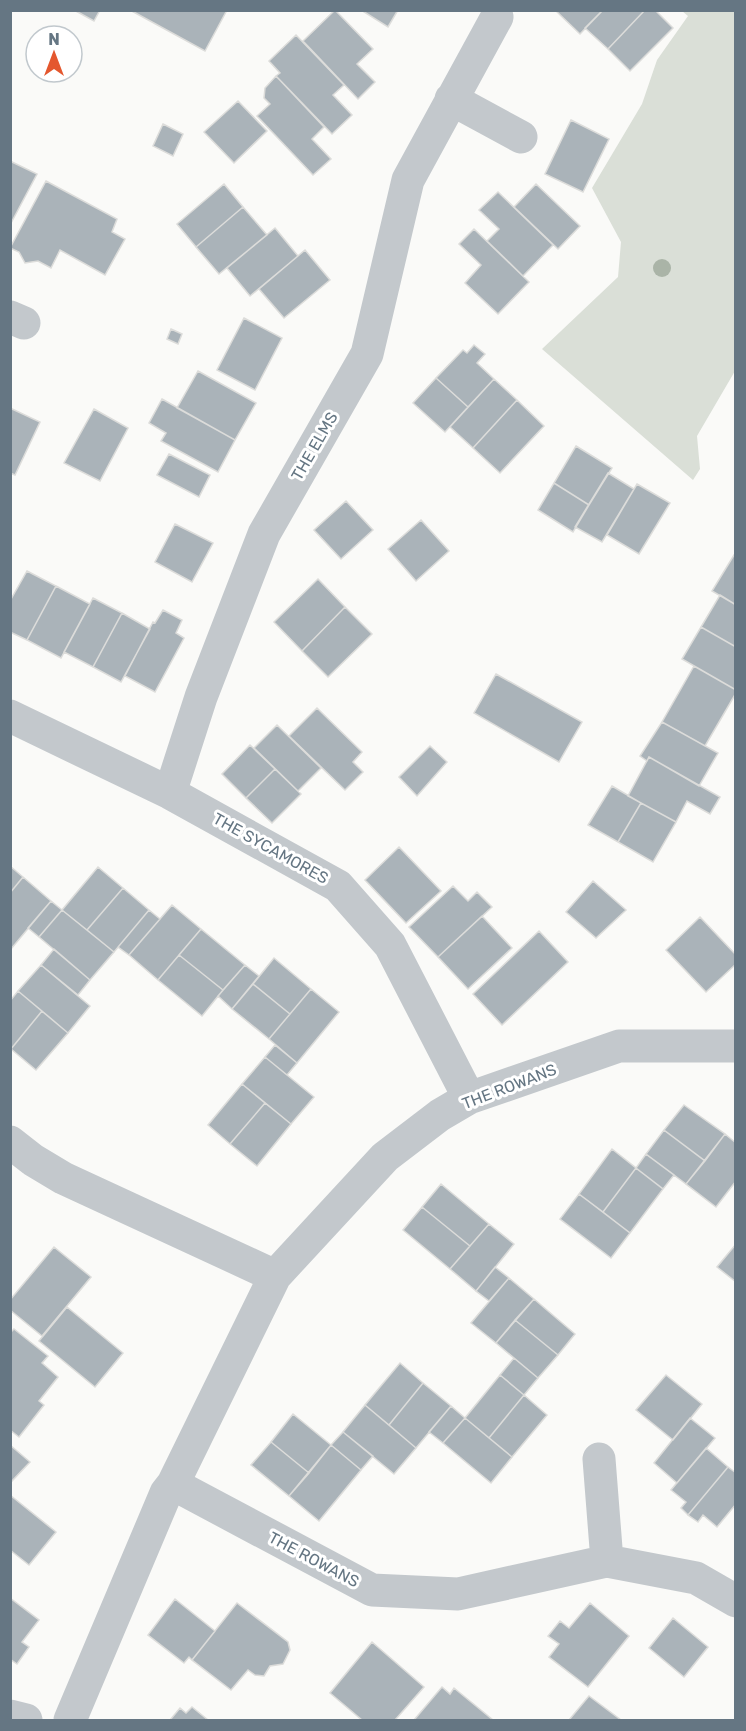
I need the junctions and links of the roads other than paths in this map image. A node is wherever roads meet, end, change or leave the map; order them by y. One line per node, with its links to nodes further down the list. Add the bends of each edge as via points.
1 (497, 17): 2 (street, THE ELMS)
2 (451, 99): 3 (street); 5 (street, THE ELMS, via 408,180 367,354 264,534 201,697)
3 (521, 137)
4 (10, 716): 5 (street, THE SYCAMORES)
5 (170, 793): 7 (street, THE SYCAMORES, via 338,885 390,945)
6 (735, 1046): 7 (street, THE ROWANS, via 620,1046)
7 (469, 1098): 9 (street, THE ROWANS, via 440,1114 385,1157)
8 (10, 1142): 9 (street, via 63,1178)
9 (275, 1276): 11 (street, THE ROWANS)
10 (600, 1459): 12 (street)
11 (173, 1484): 12 (street, THE ROWANS, via 372,1590 458,1594); 16 (street, THE ROWANS)
12 (607, 1561): 13 (street, THE ROWANS, via 696,1578)
13 (735, 1600)
14 (10, 1716): 15 (street)
15 (26, 1720)
16 (70, 1720)

